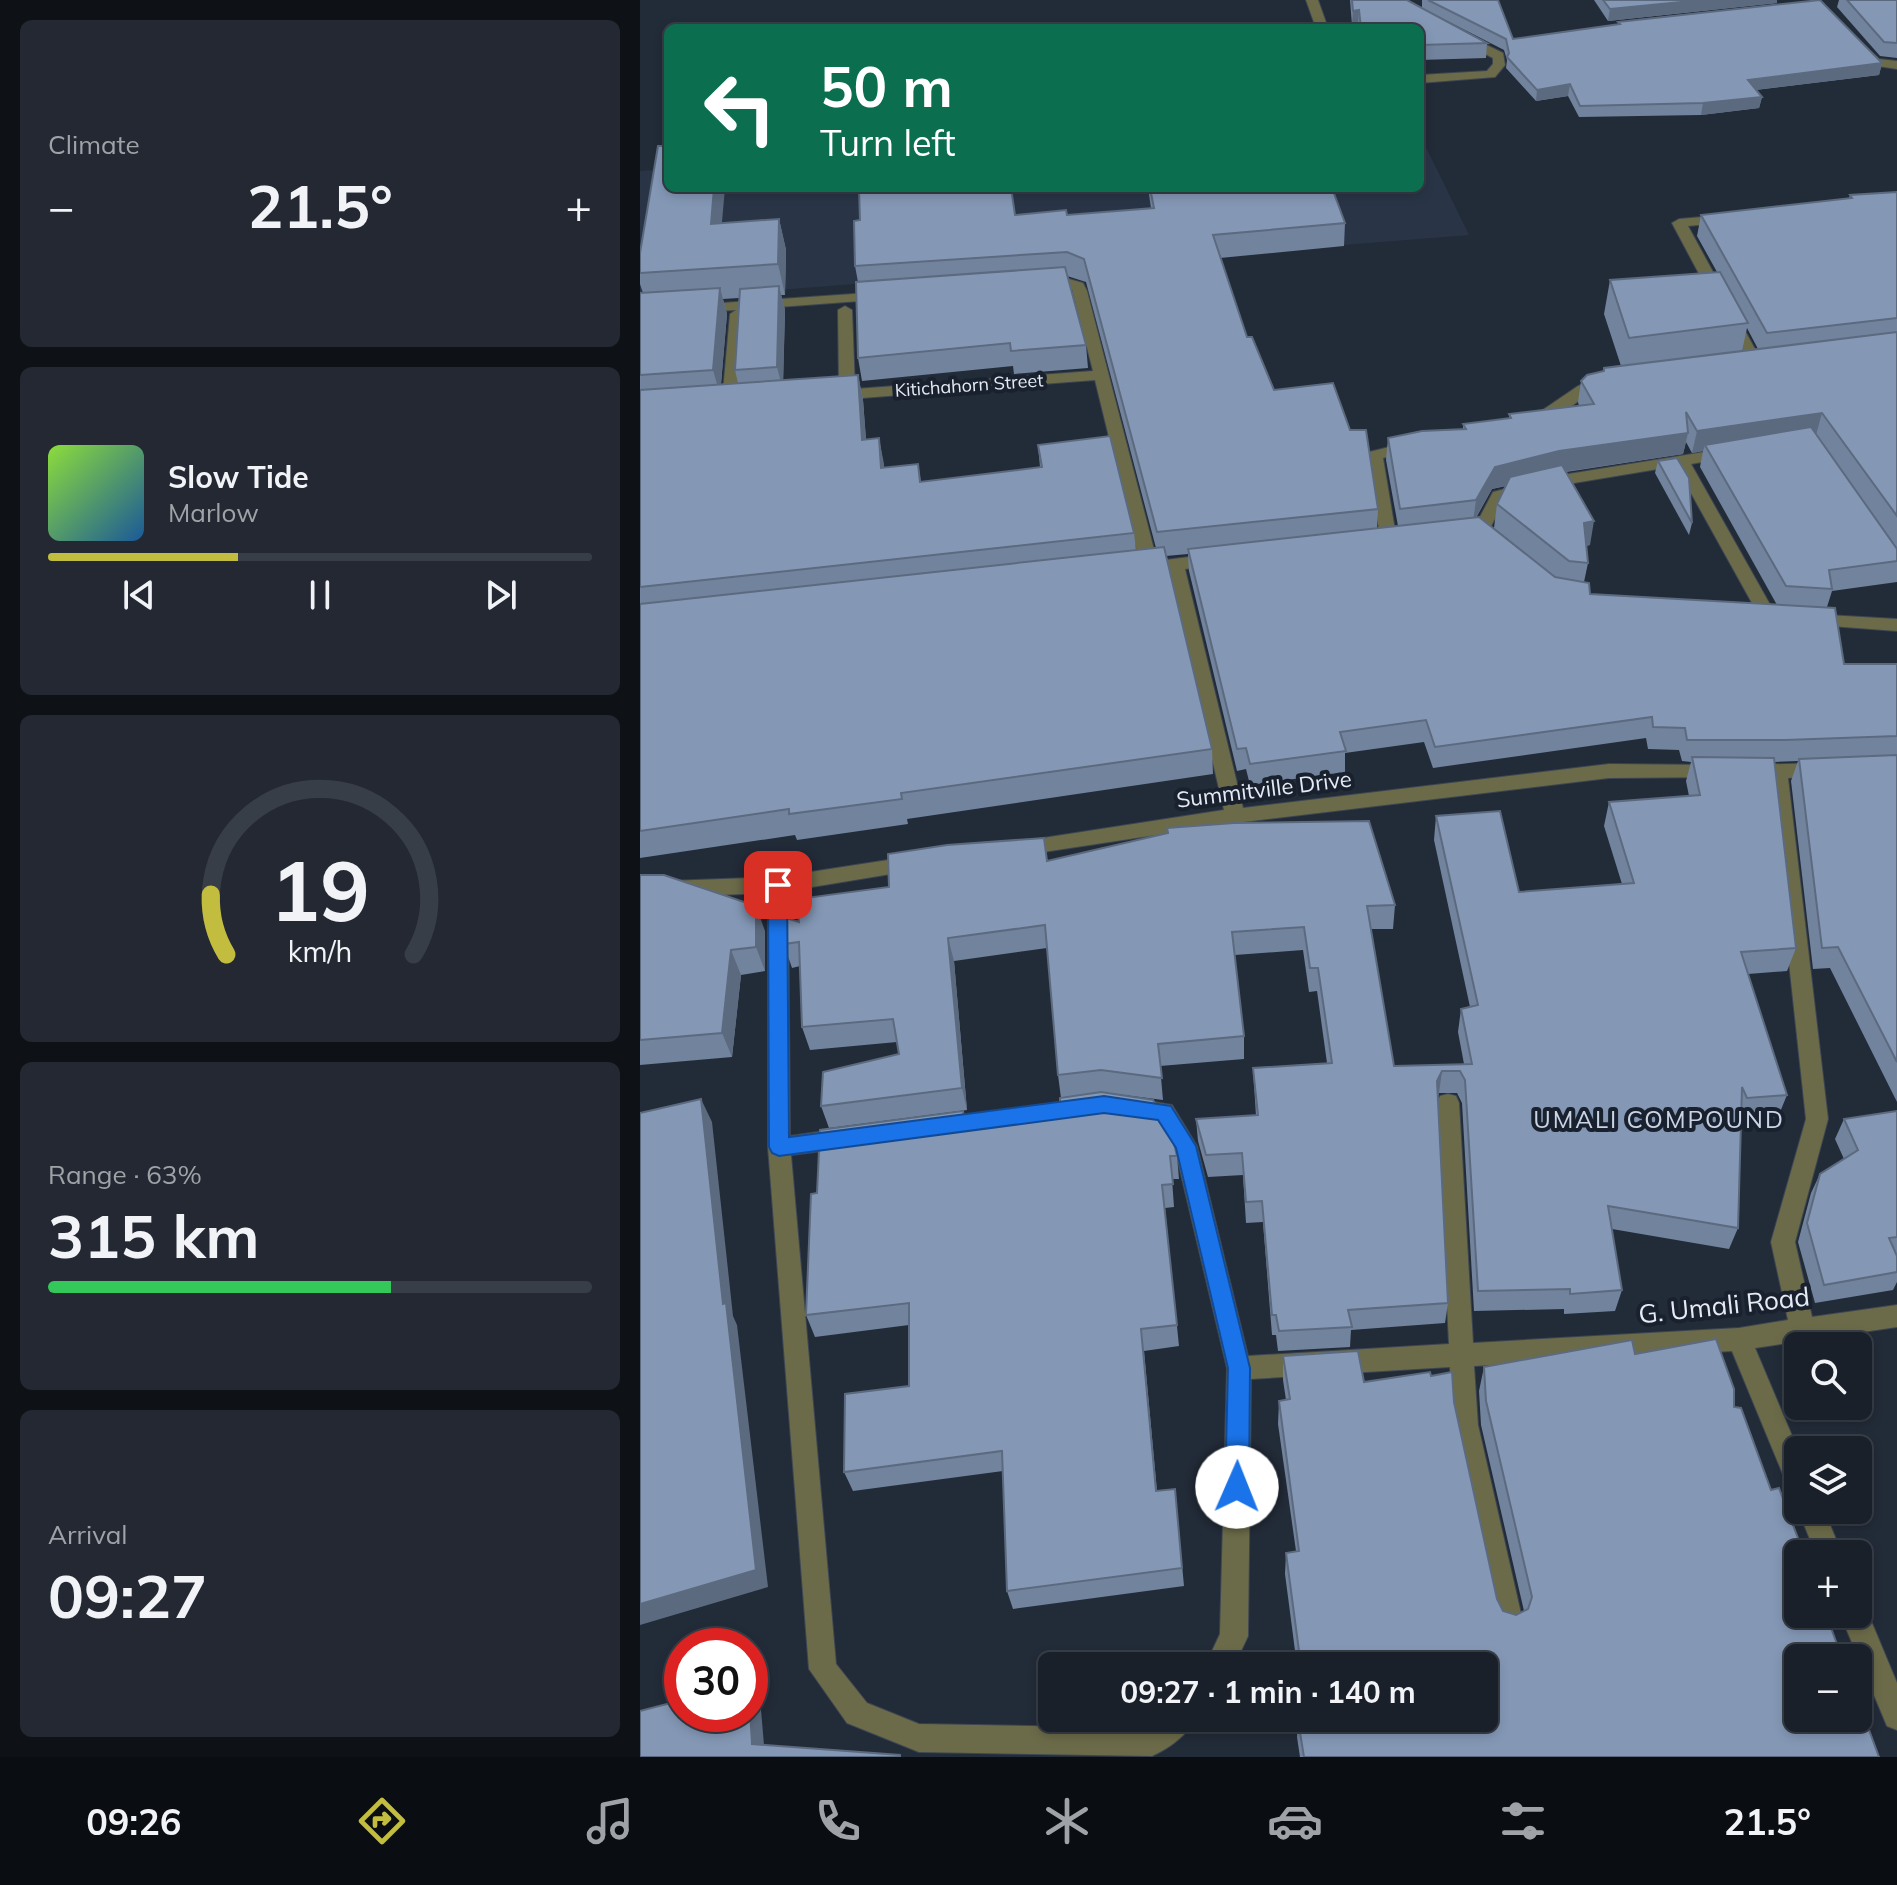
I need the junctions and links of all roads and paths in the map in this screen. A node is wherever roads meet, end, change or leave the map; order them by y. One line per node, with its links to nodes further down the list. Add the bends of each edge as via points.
1 (1312, 0): 2 (street)
2 (1321, 24)
3 (1445, 28): 6 (street, via 1499,56 1499,65 1491,74)
4 (1855, 39): 5 (street, via 1875,62)
5 (1897, 65)
6 (1424, 79)
7 (1738, 218): 13 (street, via 1679,223)
8 (1025, 286): 14 (street, via 1078,286)
9 (905, 294): 10 (street)
10 (687, 309)
11 (845, 310): 16 (street)
12 (737, 314): 18 (street)
13 (1753, 362)
14 (1099, 375): 16 (street, Kitichahorn Street); 27 (street)
15 (1613, 381): 19 (street, via 1577,391 1559,410)
16 (847, 394): 17 (street, Kitichahorn Street)
17 (818, 396)
18 (730, 402)
19 (1530, 420)
20 (1430, 442): 24 (street, via 1375,455)
21 (1753, 450): 22 (street)
22 (1681, 461): 23 (street, via 1499,496); 29 (street, via 1775,618)
23 (1480, 534)
24 (1389, 542)
25 (1237, 557): 26 (street)
26 (1175, 563): 27 (street); 32 (street)
27 (1150, 568): 28 (street)
28 (1119, 571)
29 (1897, 625)
30 (1837, 769): 31 (street, Summitville Drive)
31 (1778, 772): 32 (street, Summitville Drive, via 1609,771); 42 (street, via 1817,1119 1783,1242)
32 (1235, 816): 33 (street, Summitville Drive)
33 (998, 851)
34 (935, 861): 35 (street)
35 (778, 885): 36 (street); 40 (street)
36 (640, 890)
37 (1448, 1103): 44 (street)
38 (1119, 1106): 45 (street, via 1164,1112 1186,1146)
39 (872, 1135): 40 (street)
40 (779, 1147): 51 (street, via 823,1669 857,1713 919,1738 1152,1742)
41 (1897, 1316): 42 (street, G. Umali Road)
42 (1802, 1328): 43 (street, G. Umali Road)
43 (1739, 1339): 44 (street, G. Umali Road); 46 (street)
44 (1461, 1355): 45 (street, G. Umali Road); 47 (street, via 1465,1425)
45 (1239, 1368): 49 (street, via 1234,1636)
46 (1784, 1447)
47 (1508, 1618)
48 (1860, 1628): 50 (street)
49 (1226, 1652)
50 (1897, 1716)
51 (1164, 1732)

